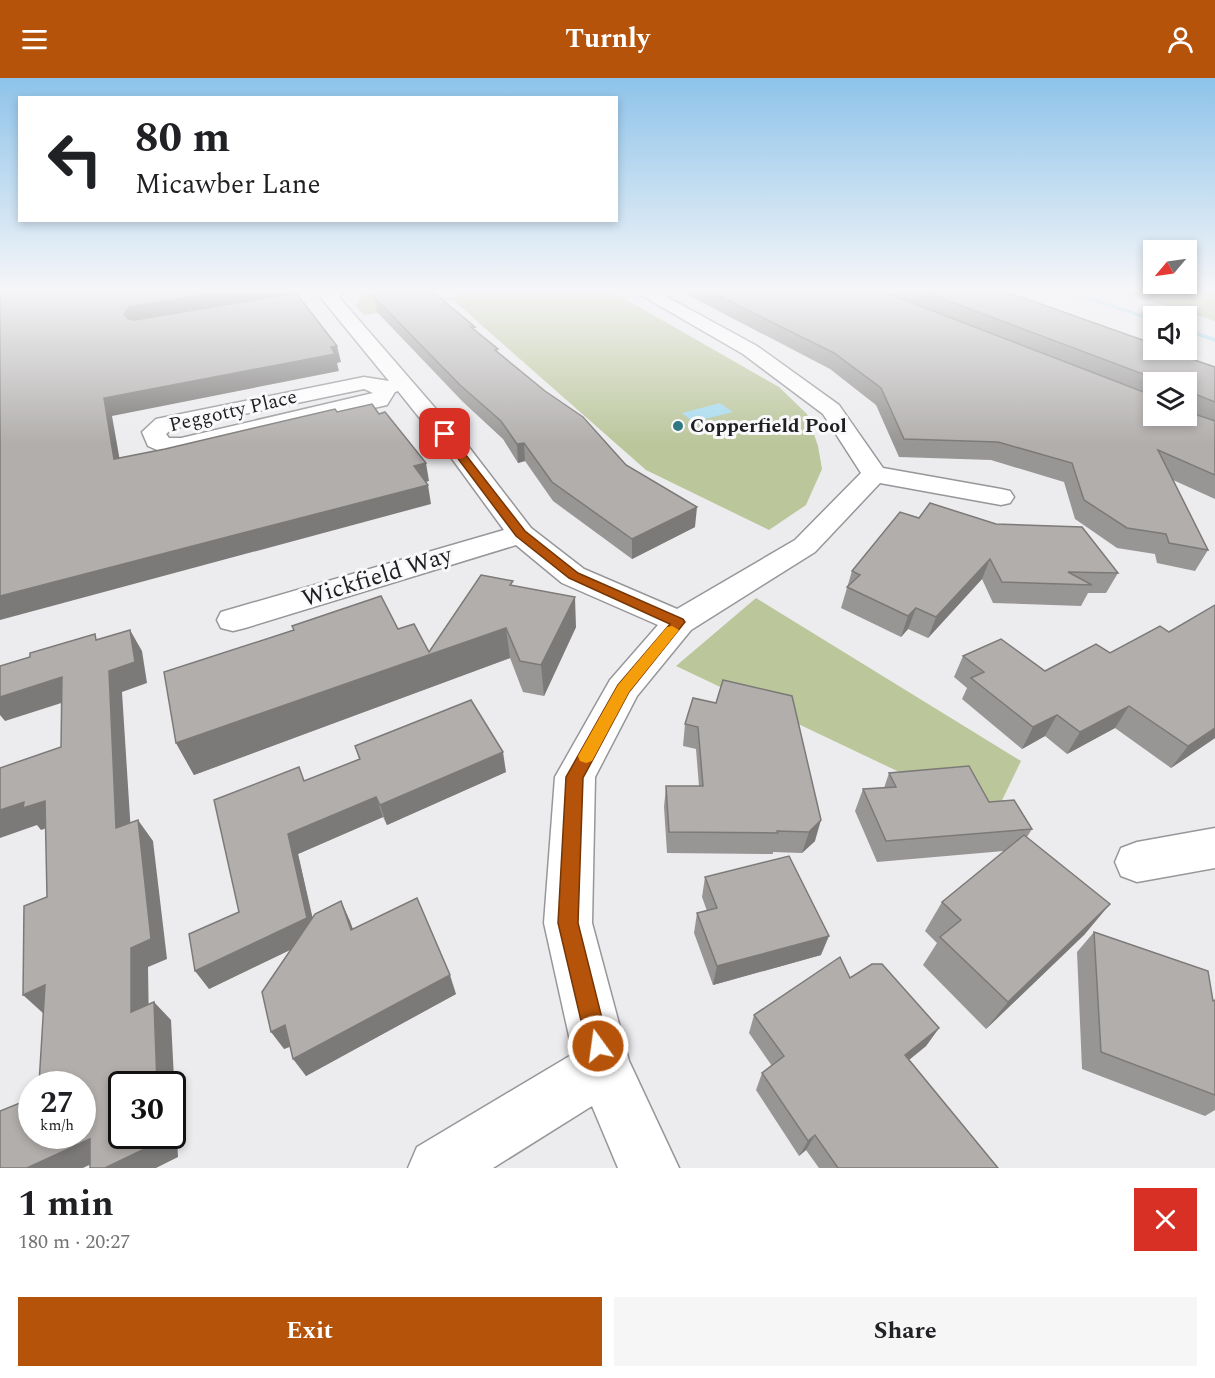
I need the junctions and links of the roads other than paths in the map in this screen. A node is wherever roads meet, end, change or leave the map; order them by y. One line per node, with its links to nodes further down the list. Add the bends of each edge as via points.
1 (362, 343): 3 (street)
2 (737, 343): 4 (street, via 831,410)
3 (393, 386): 3 (street, Peggotty Place, via 364,383 164,424 154,432 156,441 164,446 181,445 379,400); 6 (street, via 459,451)
4 (874, 474): 5 (street); 8 (street, via 805,546)
5 (1001, 497)
6 (521, 534): 7 (street, Wickfield Way); 8 (street, via 573,576)
7 (233, 620)
8 (679, 622): 11 (street, via 623,689 575,777 568,923)
9 (1215, 848): 10 (street)
10 (1137, 862)
11 (603, 1067): 12 (street); 13 (street)
12 (438, 1168)
13 (649, 1168)

